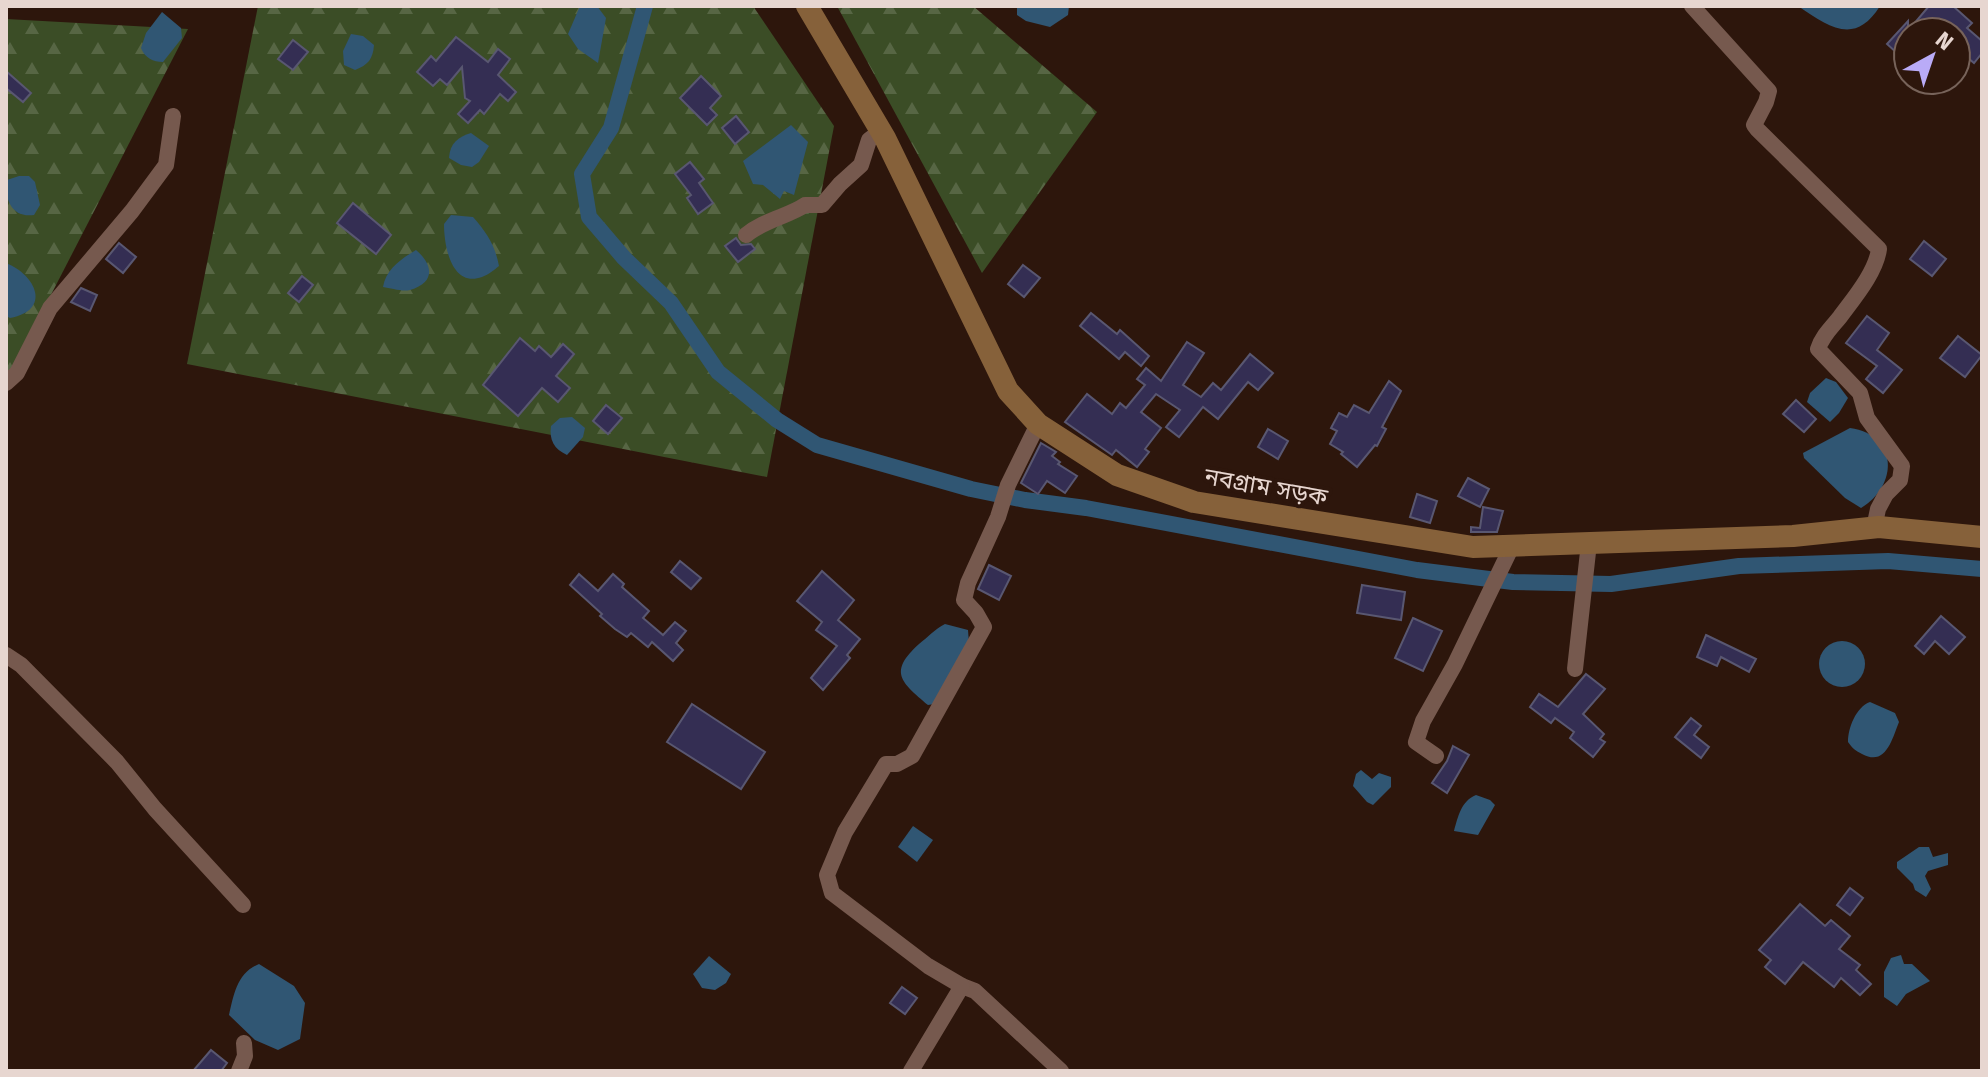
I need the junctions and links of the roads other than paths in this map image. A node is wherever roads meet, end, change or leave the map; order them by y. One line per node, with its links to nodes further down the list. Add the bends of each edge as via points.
1 (807, 6): 4 (main road, নবগ্রাম সড়ক)
2 (1692, 6): 8 (street, via 1769,91 1754,125 1757,129 1879,249 1876,262 1818,349 1860,393 1867,418 1902,466 1900,480 1878,509)
3 (173, 116): 6 (street, via 166,165 50,308 17,373)
4 (881, 131): 5 (street, via 869,140 861,165 822,205 805,205); 7 (main road, নবগ্রাম সড়ক, via 1008,391)
5 (746, 235)
6 (6, 383)
7 (1038, 424): 11 (main road, নবগ্রাম সড়ক, via 1117,475 1194,502 1473,547); 16 (street, via 968,583 964,600 984,627 912,756 886,764 878,776 827,875 832,893)
8 (1874, 528): 9 (main road, নবগ্রাম সড়ক); 10 (main road, নবগ্রাম সড়ক)
9 (1982, 537)
10 (1589, 543): 11 (main road, নবগ্রাম সড়ক); 13 (street)
11 (1512, 546): 14 (street, via 1416,742)
12 (6, 655): 15 (street, via 117,762)
13 (1575, 669)
14 (1436, 756)
15 (243, 905)
16 (962, 986): 19 (street); 20 (street, via 975,991)
17 (244, 1043): 18 (street)
18 (239, 1071)
19 (911, 1071)
20 (1061, 1071)

